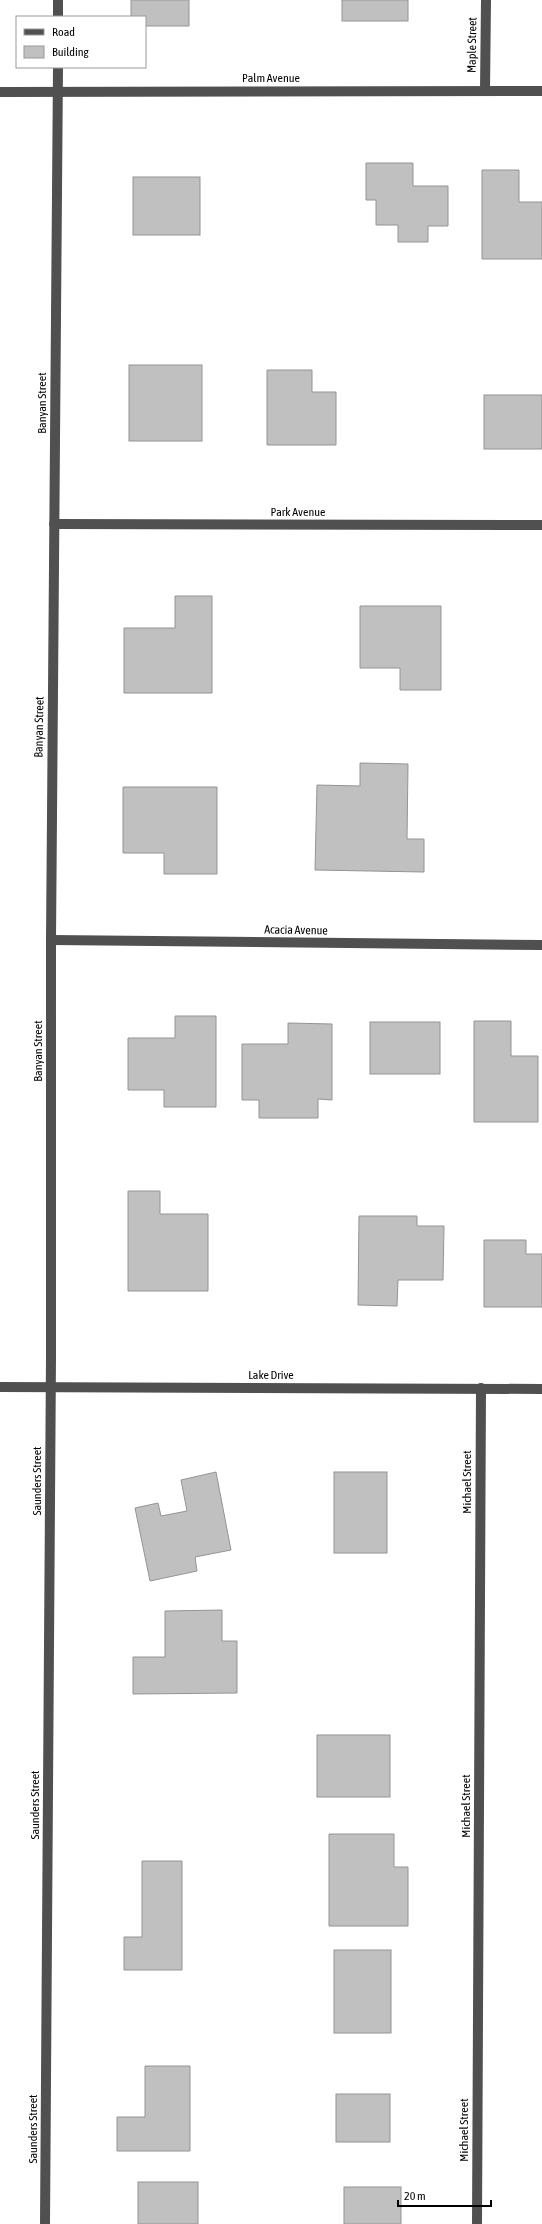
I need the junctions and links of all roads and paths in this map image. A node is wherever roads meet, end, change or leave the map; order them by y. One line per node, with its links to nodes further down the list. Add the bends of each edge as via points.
1 (58, 0): 3 (street)
2 (486, 0): 5 (street, Maple Street)
3 (58, 16)
4 (58, 68): 8 (street, Banyan Street)
5 (485, 90): 6 (street, Palm Avenue); 8 (street, Palm Avenue)
6 (542, 91)
7 (0, 92): 8 (street, Palm Avenue)
8 (58, 92): 9 (street, Banyan Street)
9 (54, 524): 10 (street, Park Avenue); 11 (street, Banyan Street)
10 (542, 525)
11 (51, 940): 12 (street, Acacia Avenue); 14 (street, Banyan Street)
12 (542, 945)
13 (0, 1387): 14 (street, Lake Drive)
14 (51, 1387): 15 (street, Lake Drive); 17 (street, Saunders Street)
15 (481, 1388): 16 (street, Lake Drive); 18 (street, Michael Street)
16 (542, 1389)
17 (45, 2224)
18 (477, 2224)

